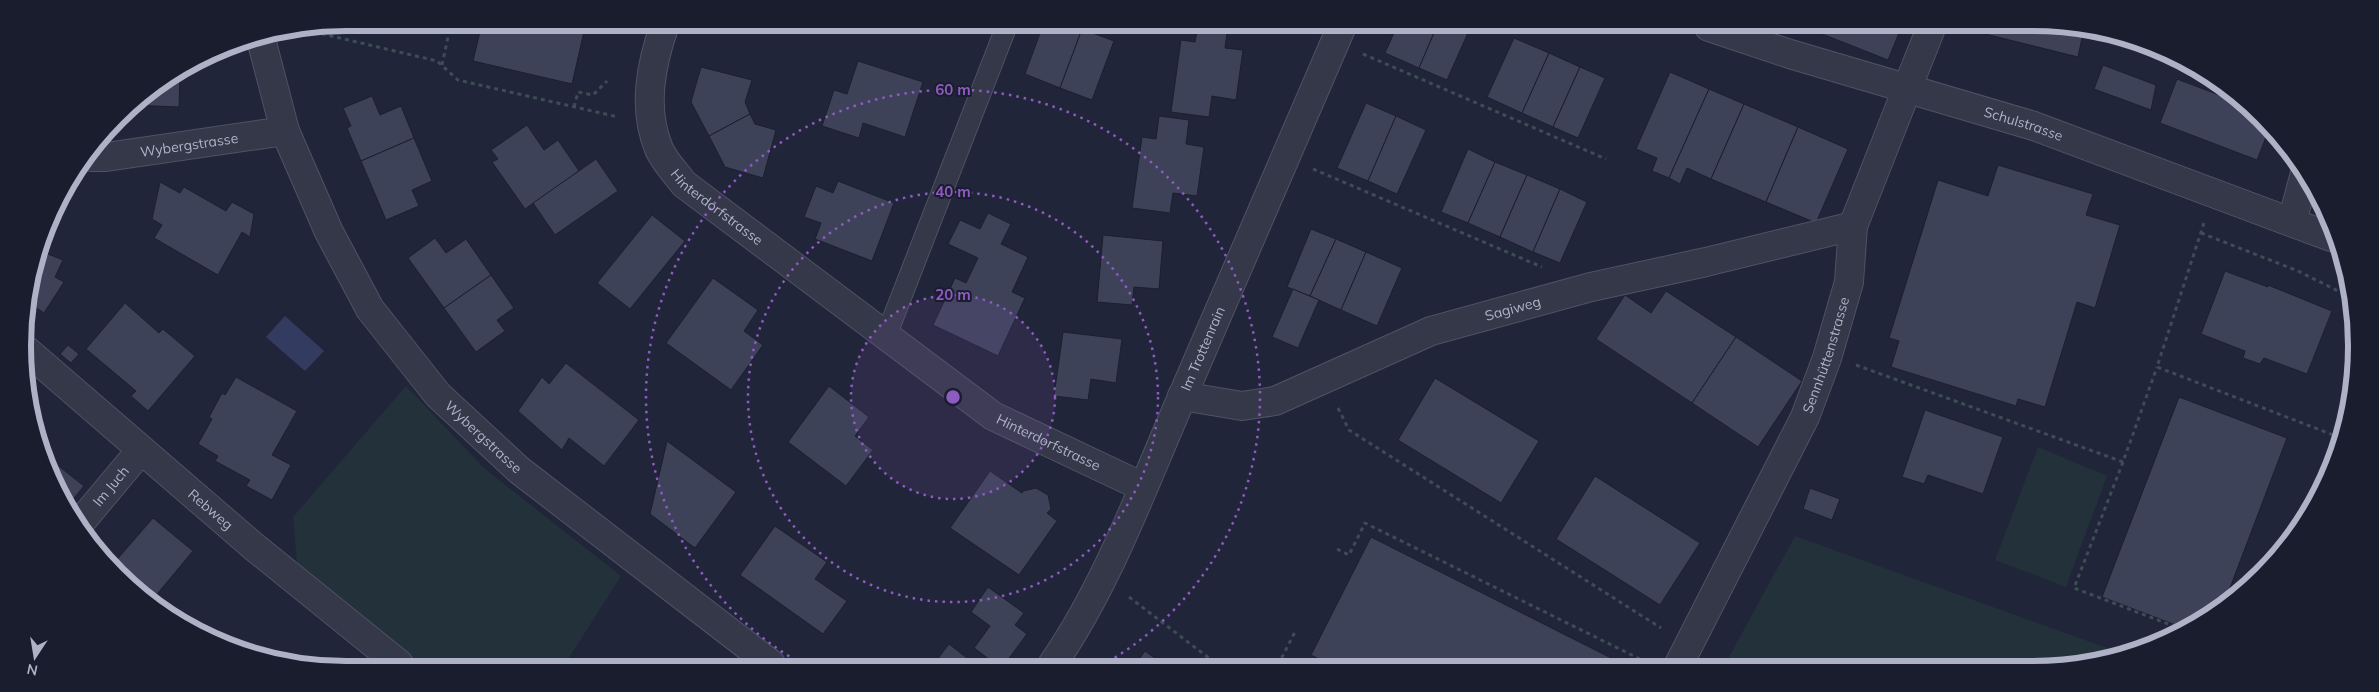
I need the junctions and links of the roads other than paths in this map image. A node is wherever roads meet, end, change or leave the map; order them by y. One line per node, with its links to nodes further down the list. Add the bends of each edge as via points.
1 (663, 31): 14 (street, Hinterdorfstrasse, via 653,58 648,111 659,150 684,184)
2 (1005, 31): 14 (lane)
3 (1721, 31): 7 (street, Schulstrasse)
4 (1930, 31): 7 (street, Sennhüttenstrasse)
5 (1338, 34): 16 (street, Im Trottenrain)
6 (262, 43): 8 (street, Wybergstrasse)
7 (1908, 88): 11 (street, Schulstrasse, via 2034,126); 12 (street, Sennhüttenstrasse)
8 (285, 132): 9 (street, Wybergstrasse); 22 (street, Wybergstrasse, via 329,232 370,310 438,395 519,470)
9 (94, 157)
10 (2302, 183): 11 (street)
11 (2292, 222): 13 (street, Schulstrasse)
12 (1853, 226): 16 (street, Sagiweg, via 1591,287 1431,331 1275,401 1242,406); 20 (street, Sennhüttenstrasse, via 1849,282 1827,358 1805,417)
13 (2328, 236)
14 (886, 336): 18 (street, Hinterdorfstrasse, via 993,416)
15 (31, 355): 17 (street, Rebweg)
16 (1182, 396): 18 (street, Im Trottenrain)
17 (141, 450): 19 (street, Im Juch); 21 (street, Rebweg, via 252,546)
18 (1143, 487): 23 (street, Im Trottenrain, via 1072,637)
19 (83, 519)
20 (1683, 656)
21 (395, 661)
22 (767, 661)
23 (1055, 661)

